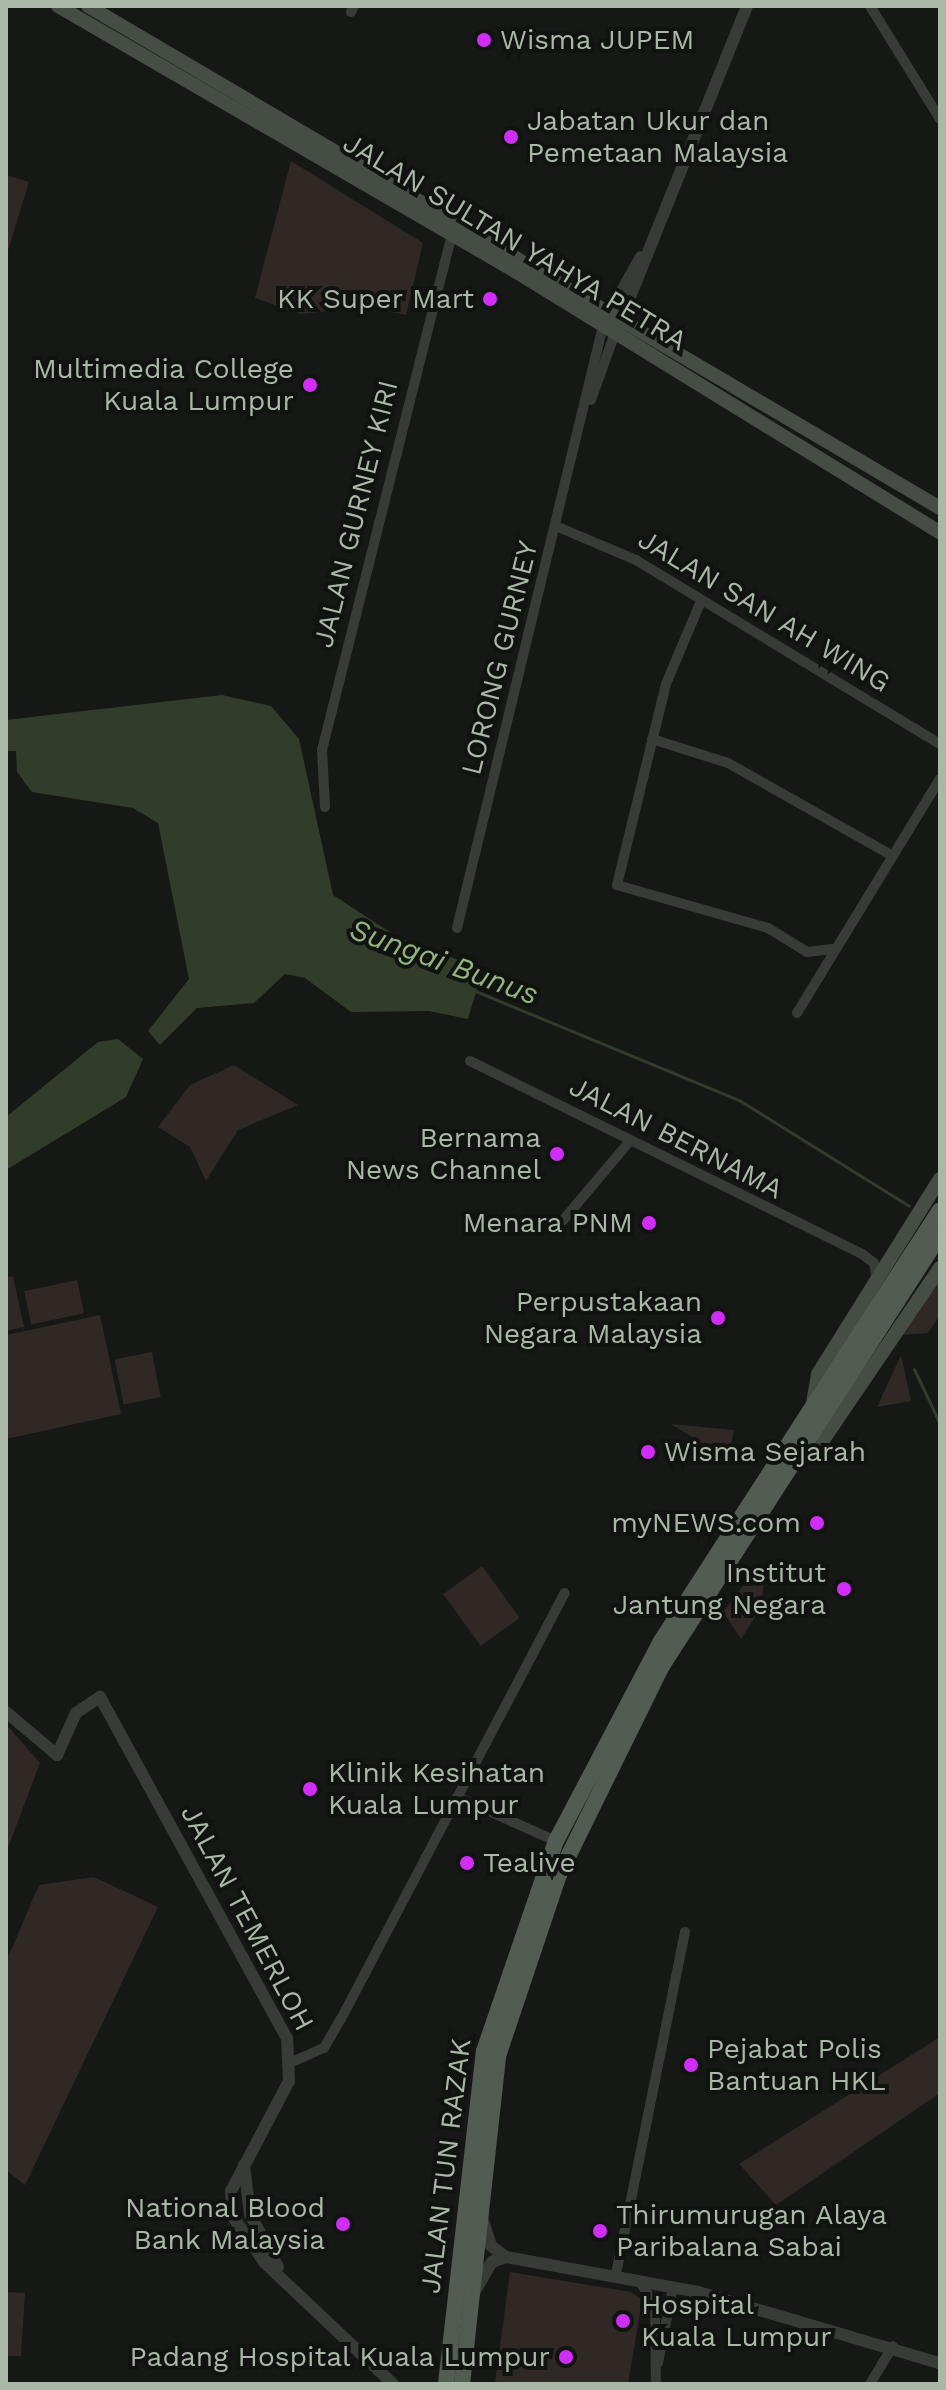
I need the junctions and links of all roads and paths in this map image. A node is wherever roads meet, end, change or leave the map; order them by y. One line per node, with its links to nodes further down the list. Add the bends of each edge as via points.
1 (58, 6): 6 (main road, JALAN SULTAN YAHYA PETRA)
2 (88, 6): 6 (main road, JALAN SULTAN YAHYA PETRA)
3 (747, 6): 8 (street)
4 (870, 6): 5 (street)
5 (940, 119)
6 (289, 129): 7 (main road, JALAN SULTAN YAHYA PETRA); 8 (main road, JALAN SULTAN YAHYA PETRA)
7 (452, 234): 9 (main road, JALAN SULTAN YAHYA PETRA); 17 (street, JALAN GURNEY KIRI, via 322,750)
8 (615, 315): 9 (street); 10 (main road, JALAN SULTAN YAHYA PETRA)
9 (609, 330): 11 (street, LORONG GURNEY); 12 (main road, JALAN SULTAN YAHYA PETRA)
10 (940, 508)
11 (558, 527): 13 (street, JALAN SAN AH WING, via 636,560); 19 (street, LORONG GURNEY)
12 (940, 532)
13 (701, 601): 14 (street, via 671,665); 15 (street, JALAN SAN AH WING)
14 (652, 739): 18 (street, via 728,763); 20 (street, via 617,885 768,928 807,952)
15 (940, 744)
16 (940, 779): 18 (street)
17 (325, 807)
18 (893, 856): 20 (street)
19 (457, 928)
20 (832, 949): 21 (street)
21 (797, 1013)
22 (470, 1061): 23 (street, JALAN BERNAMA)
23 (629, 1142): 26 (street); 28 (street, JALAN BERNAMA)
24 (940, 1179): 29 (main road, JALAN TUN RAZAK)
25 (940, 1210): 32 (main road, JALAN TUN RAZAK)
26 (560, 1224)
27 (940, 1235): 32 (main road, JALAN TUN RAZAK)
28 (862, 1254): 29 (street, JALAN BERNAMA); 31 (street, via 874,1263)
29 (893, 1256): 31 (main road, JALAN TUN RAZAK)
30 (940, 1268): 34 (main road, JALAN TUN RAZAK, via 823,1440)
31 (877, 1281): 33 (main road, JALAN TUN RAZAK, via 818,1374)
32 (857, 1356): 33 (main road, JALAN TUN RAZAK); 34 (main road, JALAN TUN RAZAK)
33 (811, 1412): 38 (main road, JALAN TUN RAZAK, via 631,1691)
34 (808, 1445): 44 (main road, JALAN TUN RAZAK, via 662,1666 583,1818 511,2005)
35 (565, 1593): 37 (street)
36 (6, 1712): 40 (street, JALAN TEMERLOH, via 57,1755 76,1713 100,1697 279,2018)
37 (457, 1797): 38 (street); 40 (street, via 324,2048)
38 (556, 1841): 55 (main road, JALAN TUN RAZAK, via 484,2051)
39 (685, 1932): 46 (street)
40 (292, 2062): 41 (street, JALAN TEMERLOH)
41 (244, 2165): 42 (street, JALAN TEMERLOH); 43 (street)
42 (231, 2196): 43 (street); 48 (street, via 233,2217 249,2242)
43 (247, 2196): 48 (street, via 264,2245)
44 (480, 2197): 45 (street, via 486,2235); 50 (main road, JALAN TUN RAZAK)
45 (506, 2257): 46 (street); 50 (street, via 492,2262)
46 (616, 2274): 47 (street)
47 (637, 2279): 49 (street); 53 (street, via 655,2306)
48 (286, 2280): 54 (street)
49 (673, 2287): 51 (street); 53 (street)
50 (470, 2296): 56 (main road, JALAN TUN RAZAK)
51 (893, 2346): 52 (street); 58 (street)
52 (940, 2363)
53 (656, 2375): 57 (street)
54 (393, 2384)
55 (446, 2384)
56 (462, 2384)
57 (665, 2384)
58 (870, 2384)

